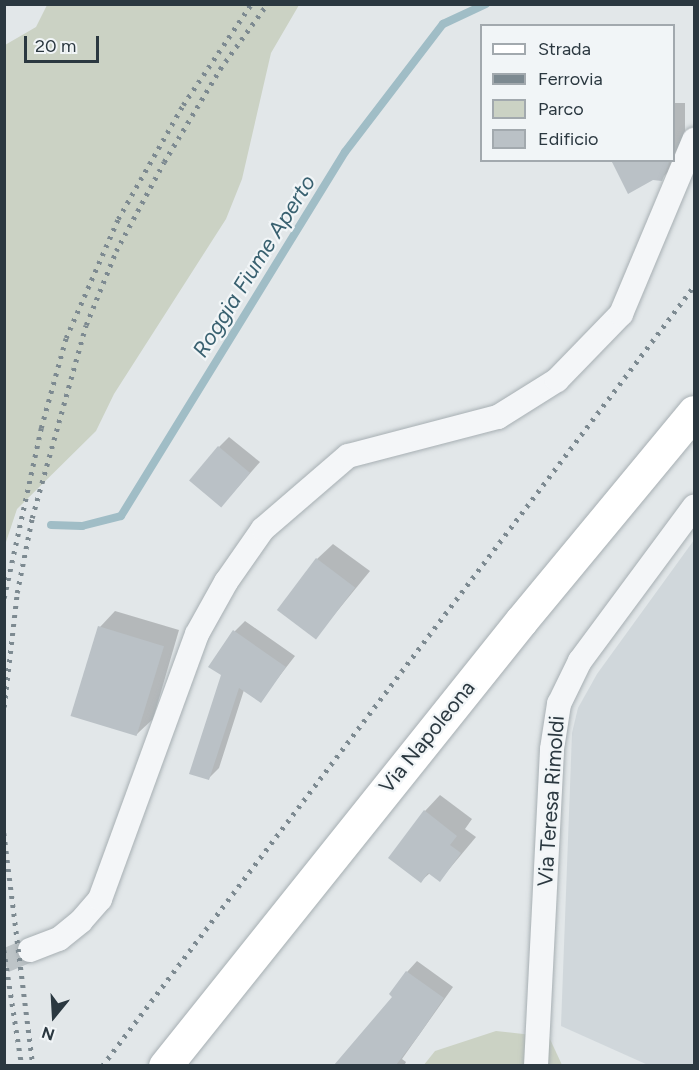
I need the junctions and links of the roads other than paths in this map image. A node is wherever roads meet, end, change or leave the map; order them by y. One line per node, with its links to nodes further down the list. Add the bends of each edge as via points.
1 (694, 140): 4 (street, via 621,314 557,380 498,417 348,456 263,529 226,582 198,634 100,899 59,939)
2 (694, 412): 5 (main road, Via Napoleona)
3 (694, 507): 6 (street, Via Teresa Rimoldi, via 580,661 559,704 553,730)
4 (30, 950)
5 (165, 1065)
6 (536, 1065)

